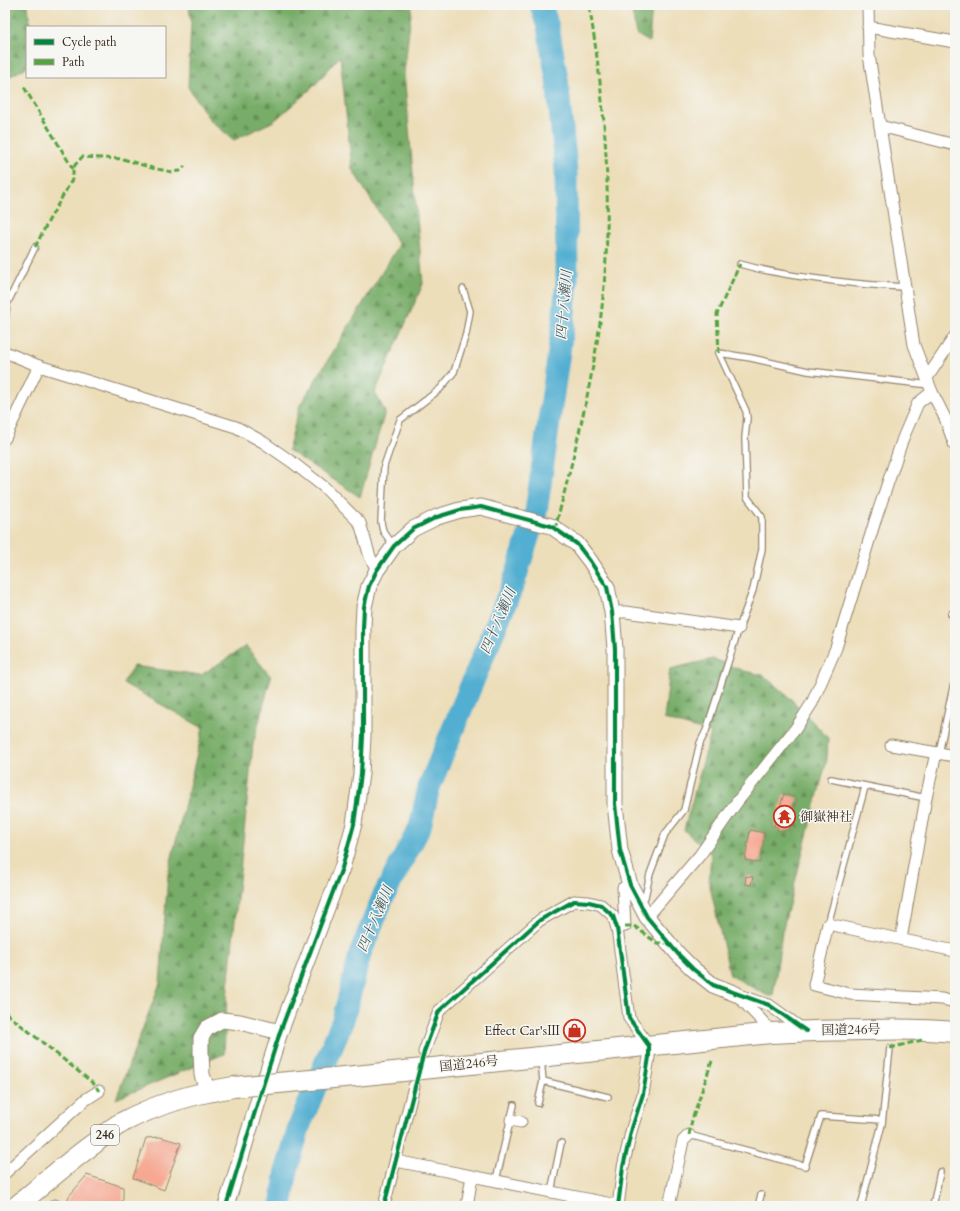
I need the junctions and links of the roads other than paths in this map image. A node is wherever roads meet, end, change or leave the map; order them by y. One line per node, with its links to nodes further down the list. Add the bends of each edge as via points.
1 (868, 5): 2 (street)
2 (868, 27): 3 (street); 4 (street, via 869,55)
3 (955, 42)
4 (880, 126): 5 (street); 8 (street)
5 (955, 145)
6 (35, 247): 10 (lane, via 8,304)
7 (740, 264): 8 (lane, via 768,272 817,279)
8 (905, 287): 14 (street, via 914,345)
9 (463, 289): 17 (lane, via 470,311 454,372 440,389 400,420 384,466 381,522 383,531)
10 (5, 320)
11 (953, 341): 14 (street)
12 (5, 352): 13 (street)
13 (39, 366): 15 (street); 18 (street, via 236,427 263,442 324,488 360,523 370,557)
14 (930, 385): 16 (street); 20 (lane, via 808,371 720,353 746,411 747,497 762,517 762,549 753,590); 29 (street, via 918,404 903,438 836,648 812,703 700,855)
15 (5, 438)
16 (955, 446)
17 (394, 546): 18 (street); 19 (street, via 413,529 437,517 480,507 551,526 577,544 590,561 607,587)
18 (377, 570): 37 (street, via 369,586 364,607 363,736 354,824 342,868)
19 (612, 612): 20 (street); 28 (street, via 615,650 615,804 620,850)
20 (738, 628): 29 (lane, via 700,743 684,810 665,834 650,874)
21 (953, 687): 23 (lane)
22 (891, 745): 23 (street)
23 (938, 753): 24 (street); 27 (street)
24 (955, 756)
25 (831, 779): 26 (lane)
26 (865, 786): 27 (lane); 30 (lane)
27 (926, 798): 32 (street)
28 (630, 885): 29 (street); 31 (street, via 624,888 625,926)
29 (644, 910): 34 (street, via 693,969 713,984)
30 (828, 924): 32 (street); 35 (street, via 814,984 850,994 942,999)
31 (617, 928): 40 (street, via 630,1018); 42 (street, via 613,916 601,905 589,902 574,901 540,920 439,1011)
32 (901, 940): 33 (street)
33 (955, 951)
34 (736, 994): 36 (street, via 768,1005); 39 (street)
35 (955, 1002)
36 (806, 1031): 38 (highway, 国道246号 / 246); 39 (highway, 国道246号 / 246)
37 (280, 1032): 47 (street, via 222,1020 207,1028 201,1038 200,1052 202,1075); 63 (street)
38 (955, 1032)
39 (771, 1033): 40 (highway, 国道246号 / 246)
40 (648, 1046): 43 (highway, 国道246号 / 246); 61 (street, via 649,1061 632,1128)
41 (890, 1048): 51 (lane)
42 (424, 1052)
43 (540, 1057): 44 (lane); 47 (highway, 国道246号 / 246, bridge)
44 (543, 1081): 48 (lane); 49 (lane)
45 (414, 1086): 54 (street)
46 (99, 1091): 56 (street, via 85,1100)
47 (208, 1091): 62 (highway, 国道246号 / 246, via 149,1109 122,1123 68,1163)
48 (608, 1097)
49 (538, 1103)
50 (514, 1105): 58 (lane, via 516,1121)
51 (882, 1120): 52 (lane, via 821,1116 805,1166); 68 (lane)
52 (689, 1135): 66 (street, via 683,1141)
53 (561, 1143): 59 (lane)
54 (396, 1161): 57 (street); 64 (street)
55 (940, 1172): 69 (lane)
56 (5, 1173)
57 (472, 1176): 58 (street); 65 (street)
58 (496, 1180): 59 (street)
59 (551, 1192): 61 (street)
60 (761, 1195): 67 (lane)
61 (618, 1205)
62 (17, 1206)
63 (226, 1206)
64 (384, 1206)
65 (467, 1206)
66 (669, 1206)
67 (758, 1206)
68 (861, 1206)
69 (933, 1206)

